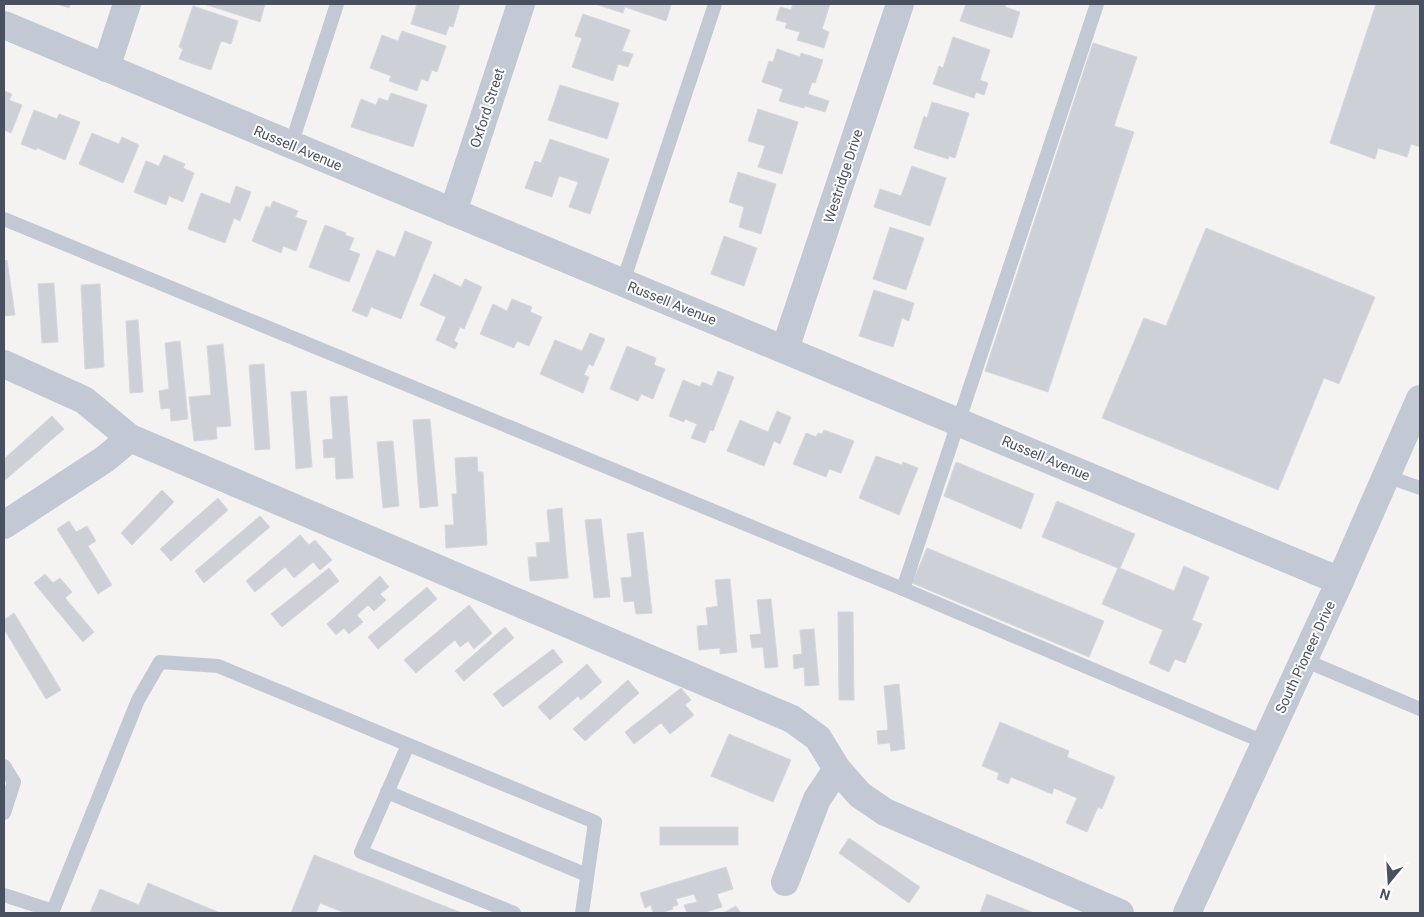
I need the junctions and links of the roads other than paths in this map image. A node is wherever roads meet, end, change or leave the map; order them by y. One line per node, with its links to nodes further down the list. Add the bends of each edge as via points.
1 (127, 4): 8 (street)
2 (337, 4): 9 (lane)
3 (521, 4): 10 (street, Oxford Street)
4 (715, 4): 12 (lane)
5 (900, 4): 13 (street, Westridge Drive)
6 (1097, 4): 16 (lane)
7 (4, 25): 8 (street, Russell Avenue)
8 (106, 68): 9 (street, Russell Avenue)
9 (291, 145): 10 (street, Russell Avenue)
10 (453, 212): 12 (street, Russell Avenue)
11 (4, 219): 22 (lane)
12 (623, 282): 13 (street, Russell Avenue)
13 (786, 349): 16 (street, Russell Avenue)
14 (4, 364): 17 (street, via 84,400)
15 (1420, 399): 18 (street, South Pioneer Drive)
16 (959, 422): 21 (street, Russell Avenue); 22 (lane)
17 (130, 438): 20 (street, via 106,459); 28 (street, via 792,719 818,738)
18 (1386, 476): 19 (lane); 21 (street, South Pioneer Drive)
19 (1420, 488)
20 (4, 525)
21 (1340, 581): 23 (street, South Pioneer Drive)
22 (903, 589): 25 (lane)
23 (1304, 660): 24 (lane); 25 (street, South Pioneer Drive)
24 (1420, 709)
25 (1266, 743): 38 (street, South Pioneer Drive)
26 (408, 745): 29 (lane); 31 (lane, via 595,822); 34 (lane, via 218,666 160,662 138,700)
27 (4, 766): 30 (lane, via 14,782)
28 (837, 769): 32 (street, via 817,800); 37 (street, via 860,795 885,812)
29 (387, 792): 31 (lane); 35 (lane, via 361,852)
30 (4, 813)
31 (587, 875): 36 (lane)
32 (785, 882)
33 (4, 894): 34 (lane)
34 (52, 912)
35 (514, 913)
36 (582, 913)
37 (1120, 913)
38 (1187, 913)

